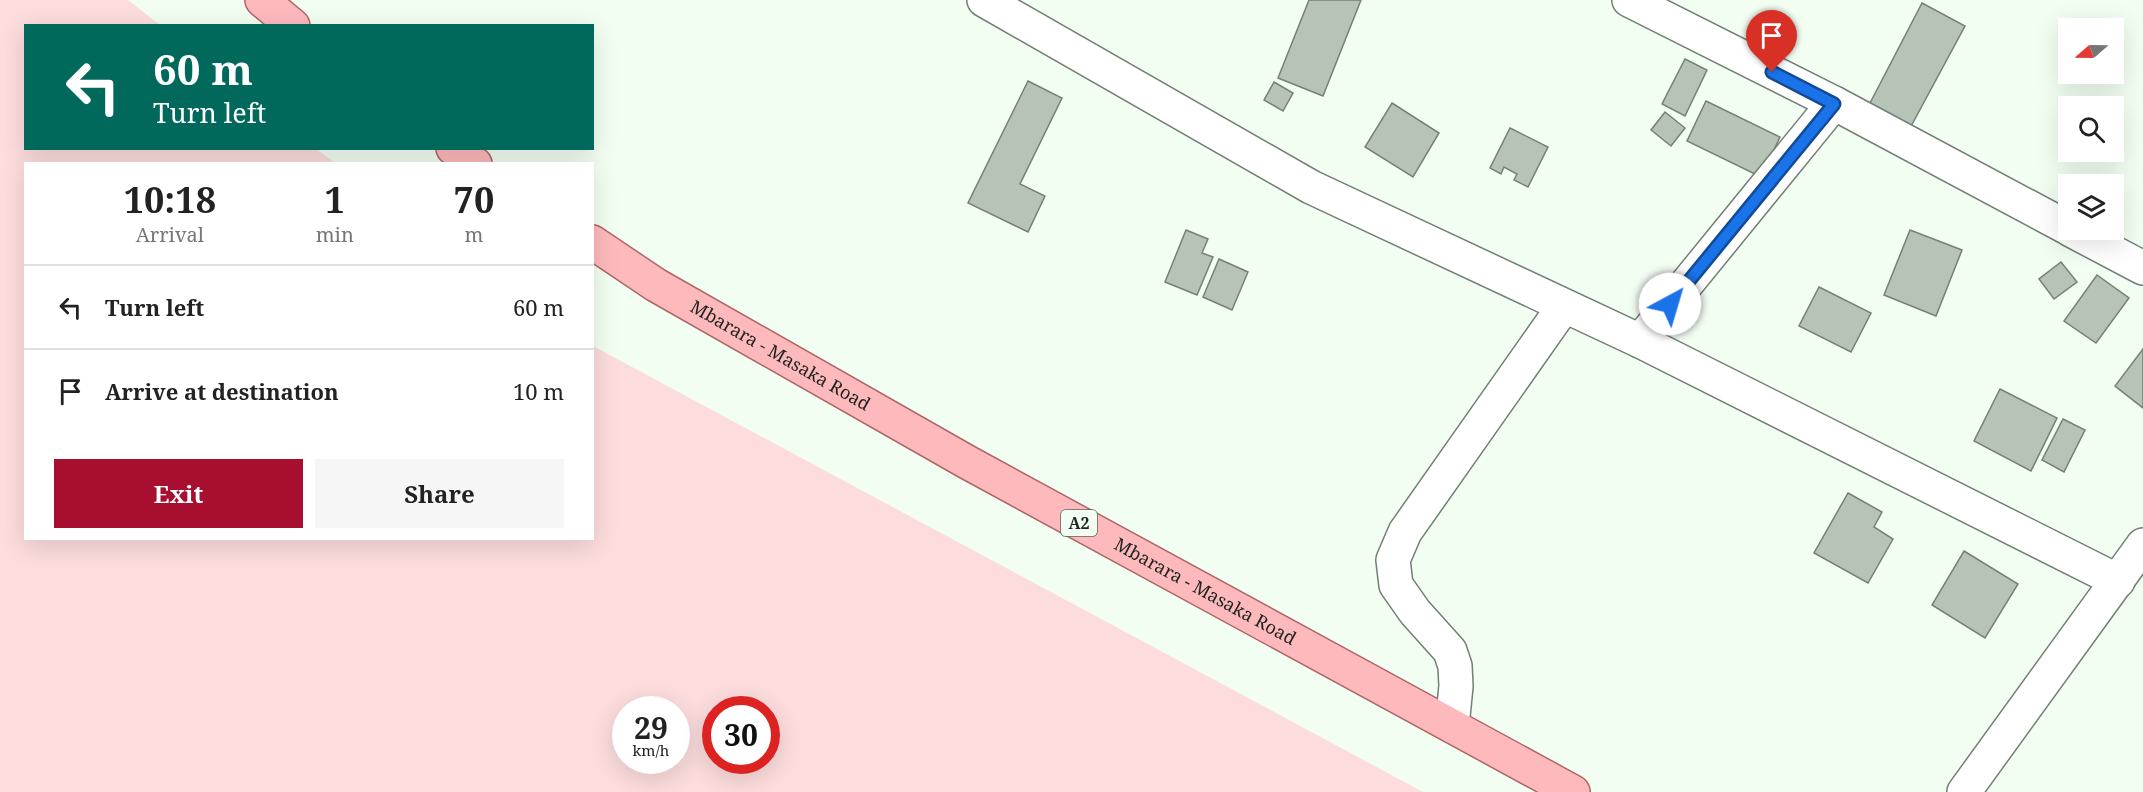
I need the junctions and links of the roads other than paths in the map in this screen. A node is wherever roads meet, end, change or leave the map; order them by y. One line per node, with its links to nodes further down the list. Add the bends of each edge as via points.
1 (262, 0): 4 (main road)
2 (984, 0): 12 (street, via 1311,187)
3 (1629, 0): 5 (street)
4 (291, 24)
5 (1834, 104): 8 (street); 13 (street)
6 (456, 150): 7 (main road)
7 (472, 162)
8 (2058, 223)
9 (2091, 240): 11 (street)
10 (594, 243): 16 (main road, Mbarara - Masaka Road / A2, via 657,285 967,462)
11 (2143, 268)
12 (1564, 306): 13 (street); 16 (street, via 1405,532 1393,560 1396,585 1453,659 1456,686)
13 (1640, 341): 15 (street)
14 (2143, 545): 15 (street)
15 (2118, 581): 18 (street)
16 (1452, 726): 17 (main road, Mbarara - Masaka Road / A2)
17 (1574, 792)
18 (1964, 792)

